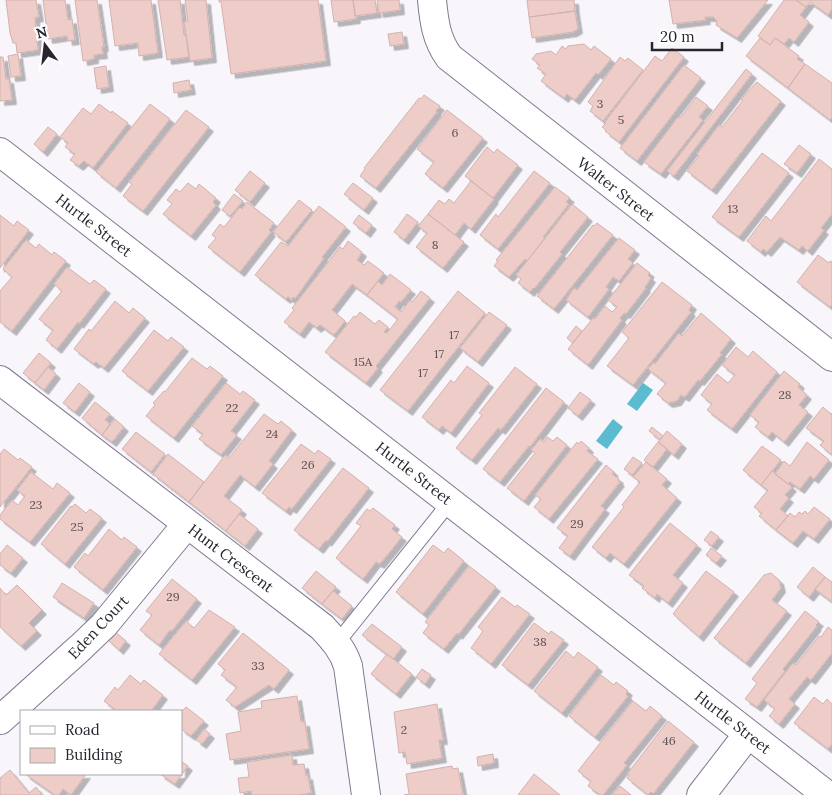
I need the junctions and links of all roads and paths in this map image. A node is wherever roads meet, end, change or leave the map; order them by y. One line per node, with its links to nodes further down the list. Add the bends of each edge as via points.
1 (432, 0): 3 (street, Walter Street, via 436,33 449,57)
2 (0, 152): 5 (street, Hurtle Street)
3 (832, 357)
4 (0, 380): 6 (street, Hunt Crescent)
5 (450, 502): 7 (lane); 9 (street, Hurtle Street)
6 (186, 524): 7 (street, Hunt Crescent); 8 (street, Eden Court, via 104,625)
7 (337, 643): 10 (street, Hunt Crescent, via 348,666)
8 (0, 720)
9 (748, 734): 11 (street); 12 (street, Hurtle Street)
10 (366, 795)
11 (701, 795)
12 (827, 795)

